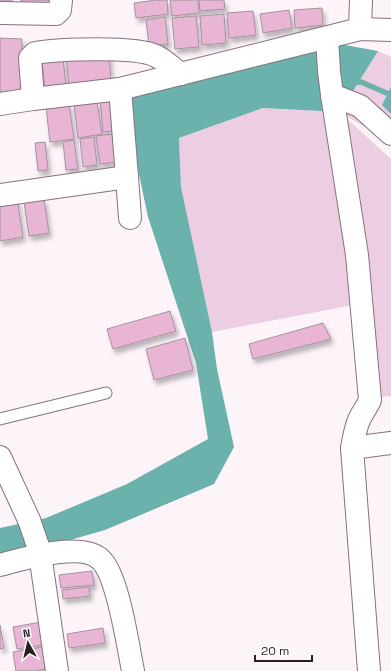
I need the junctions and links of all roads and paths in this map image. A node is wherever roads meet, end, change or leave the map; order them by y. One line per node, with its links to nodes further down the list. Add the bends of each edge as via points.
1 (61, 0): 3 (street, via 60,10 56,14)
2 (361, 0): 4 (street)
3 (0, 13)
4 (360, 29): 5 (street); 6 (street)
5 (391, 30)
6 (327, 38): 7 (street); 8 (street)
7 (181, 74): 9 (street); 10 (street, via 156,56 143,52 92,50 35,53 30,58)
8 (331, 85): 12 (street, via 360,106); 19 (street, via 357,255 370,400 355,429)
9 (120, 90): 10 (street); 13 (street)
10 (32, 98): 11 (street)
11 (0, 104)
12 (391, 134)
13 (127, 177): 14 (street); 15 (street)
14 (0, 195)
15 (130, 218)
16 (106, 393): 17 (lane)
17 (0, 419)
18 (391, 443): 19 (street)
19 (352, 448): 25 (street)
20 (0, 457): 21 (street, via 29,520)
21 (39, 550): 22 (street); 23 (street); 24 (street, via 91,554 101,559 114,586)
22 (0, 564)
23 (57, 671)
24 (133, 671)
25 (369, 671)

